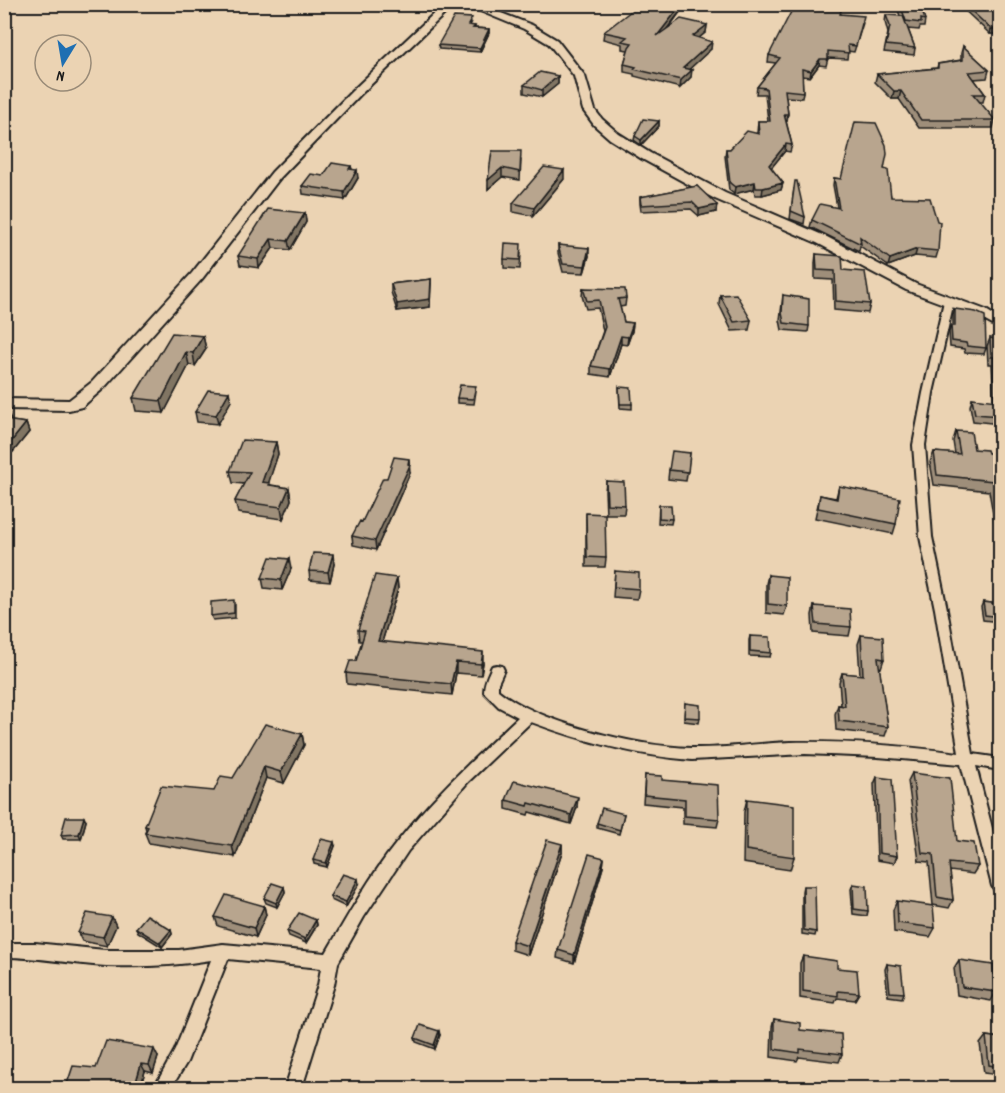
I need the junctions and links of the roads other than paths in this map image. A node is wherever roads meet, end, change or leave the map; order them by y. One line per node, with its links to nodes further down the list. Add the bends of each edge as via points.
1 (450, 4): 7 (street, via 276,175 197,276 98,385 69,405)
2 (468, 4): 5 (street, via 528,27 553,42 579,76 589,110 614,136 720,196 822,240 911,287)
3 (991, 4): 4 (street)
4 (1000, 20)
5 (949, 301): 6 (street); 10 (street, via 919,445 926,537)
6 (1000, 325)
7 (4, 405)
8 (497, 670): 9 (street, via 490,692 497,701)
9 (526, 717): 10 (street, via 656,752 691,754 804,747); 15 (street, via 463,778 403,846)
10 (967, 759): 11 (street); 12 (street)
11 (1000, 764)
12 (1000, 886)
13 (4, 950): 14 (street, via 105,958 179,958)
14 (223, 951): 15 (street); 16 (street, via 181,1056)
15 (330, 961): 17 (street)
16 (162, 1089)
17 (294, 1089)

